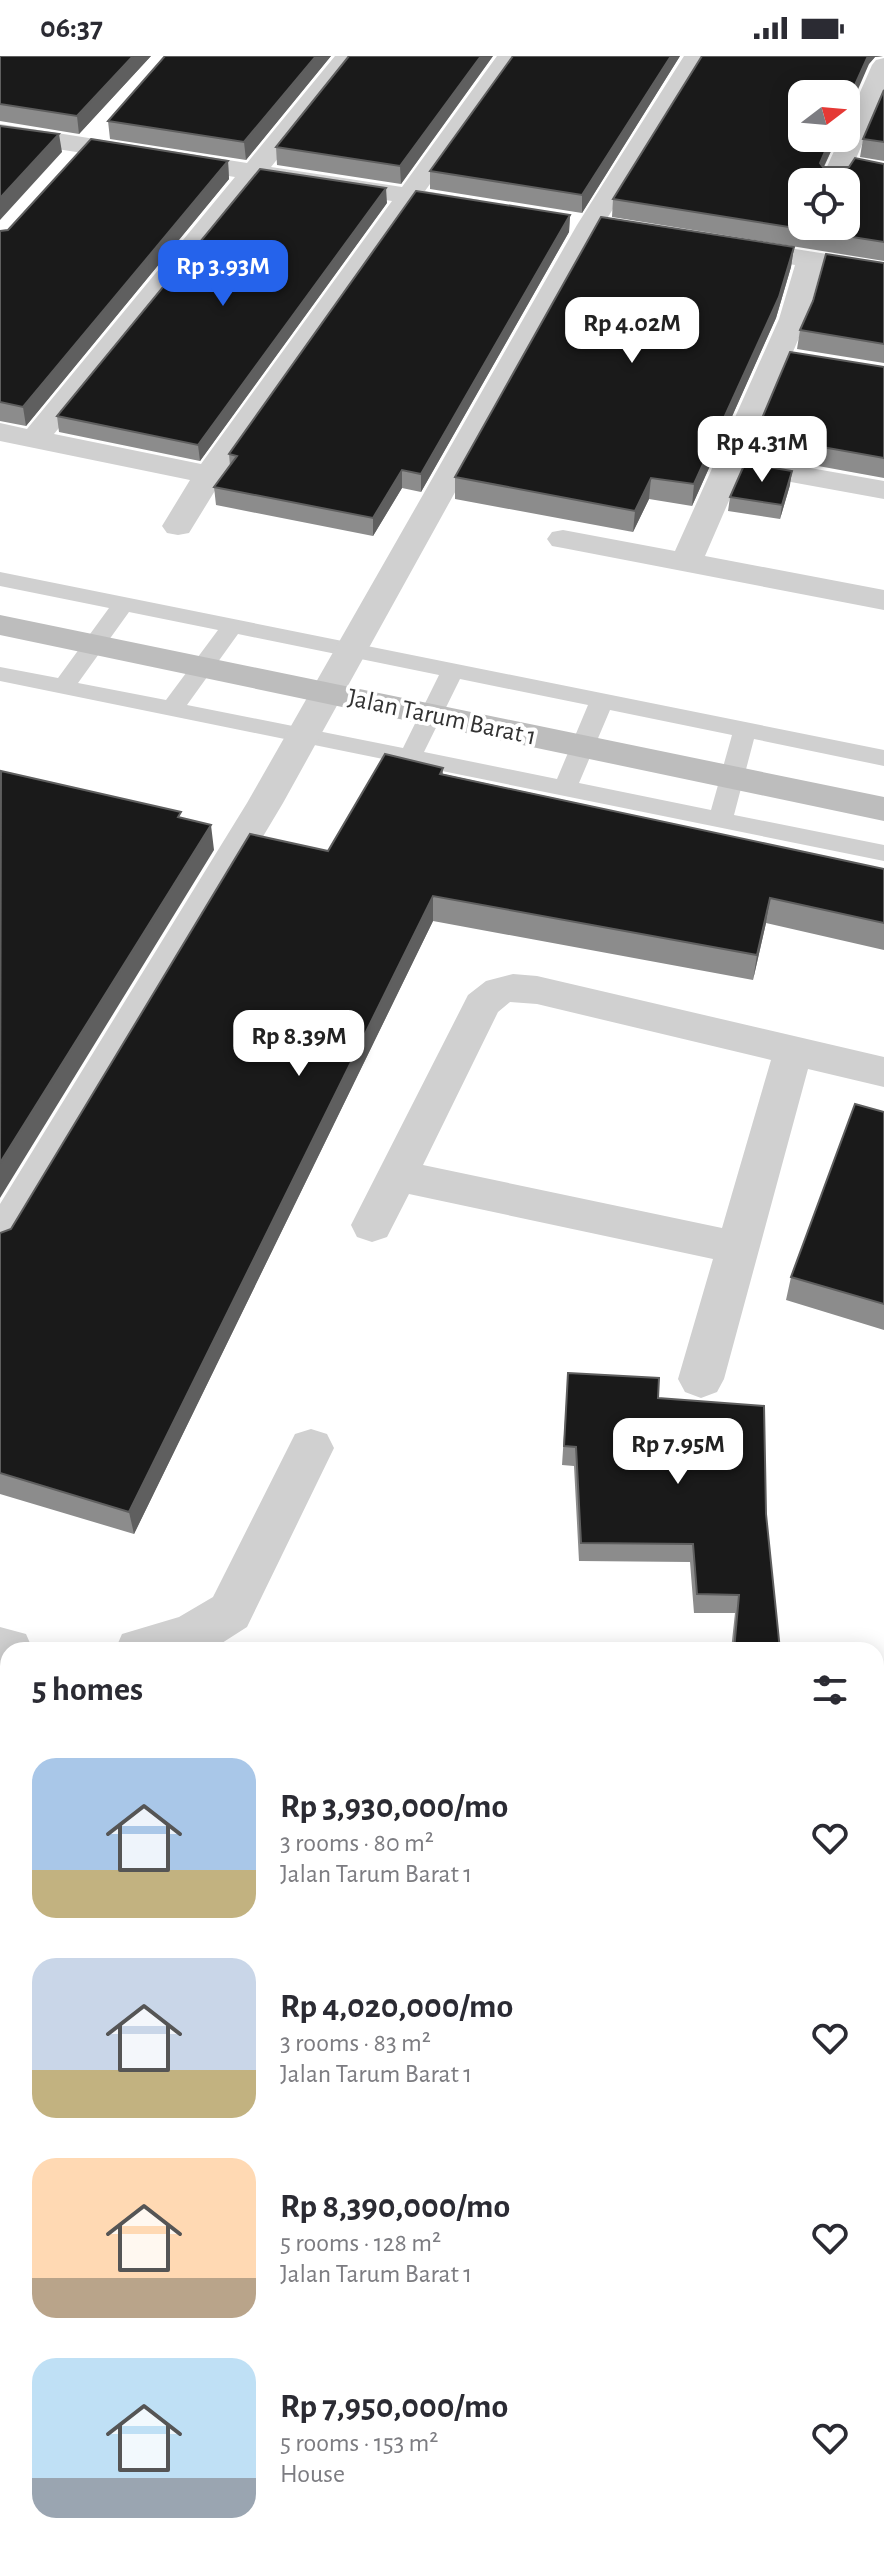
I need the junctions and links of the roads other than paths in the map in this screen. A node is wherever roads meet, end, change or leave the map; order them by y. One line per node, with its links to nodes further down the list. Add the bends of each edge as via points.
1 (348, 56): 12 (street)
2 (509, 56): 13 (street)
3 (696, 56): 16 (street)
4 (884, 65): 9 (street)
5 (108, 123): 7 (street)
6 (0, 132): 7 (street)
7 (88, 146): 8 (street); 12 (street)
8 (68, 167)
9 (839, 168)
10 (869, 169): 11 (street)
11 (860, 170)
12 (254, 172): 13 (street); 23 (street)
13 (410, 197): 14 (street); 25 (street)
14 (500, 211)
15 (560, 220): 16 (street)
16 (600, 226): 36 (street)
17 (703, 243): 18 (street)
18 (810, 260): 19 (street); 20 (street)
19 (884, 271)
20 (776, 357): 21 (street); 24 (street)
21 (807, 362)
22 (0, 432): 23 (street)
23 (34, 439): 25 (street)
24 (730, 462): 26 (street); 29 (street)
25 (209, 475): 27 (street)
26 (884, 490)
27 (178, 526)
28 (563, 539): 29 (street)
29 (686, 563): 31 (street)
30 (2, 582): 32 (lane)
31 (884, 600)
32 (123, 604): 34 (lane); 35 (lane)
33 (0, 625): 35 (street, Jalan Tarum Barat 1)
34 (232, 626): 36 (lane); 37 (lane)
35 (94, 645): 37 (street, Jalan Tarum Barat 1); 40 (lane)
36 (353, 650): 38 (lane); 41 (street)
37 (201, 667): 41 (street, Jalan Tarum Barat 1); 43 (lane)
38 (453, 671): 42 (lane); 44 (lane)
39 (0, 674): 40 (lane)
40 (64, 686): 43 (lane)
41 (327, 693): 44 (street, Jalan Tarum Barat 1); 46 (street)
42 (602, 701): 45 (lane); 47 (lane)
43 (172, 709): 46 (lane)
44 (431, 715): 47 (street, Jalan Tarum Barat 1); 48 (lane)
45 (745, 730): 49 (lane); 50 (lane)
46 (304, 735): 48 (lane); 59 (street)
47 (583, 746): 50 (street, Jalan Tarum Barat 1); 51 (lane)
48 (410, 757): 51 (lane)
49 (884, 758)
50 (730, 777): 52 (street, Jalan Tarum Barat 1); 53 (lane)
51 (565, 788): 53 (lane)
52 (884, 809)
53 (721, 820): 54 (lane)
54 (884, 853)
55 (793, 1052): 56 (street); 57 (street, via 537,990 490,993); 60 (street)
56 (884, 1072)
57 (397, 1175): 58 (street); 60 (street)
58 (372, 1225)
59 (0, 1240)
60 (738, 1248): 61 (street)
61 (701, 1379)
62 (311, 1448): 63 (street, via 230,1612 191,1636)
63 (169, 1642)

